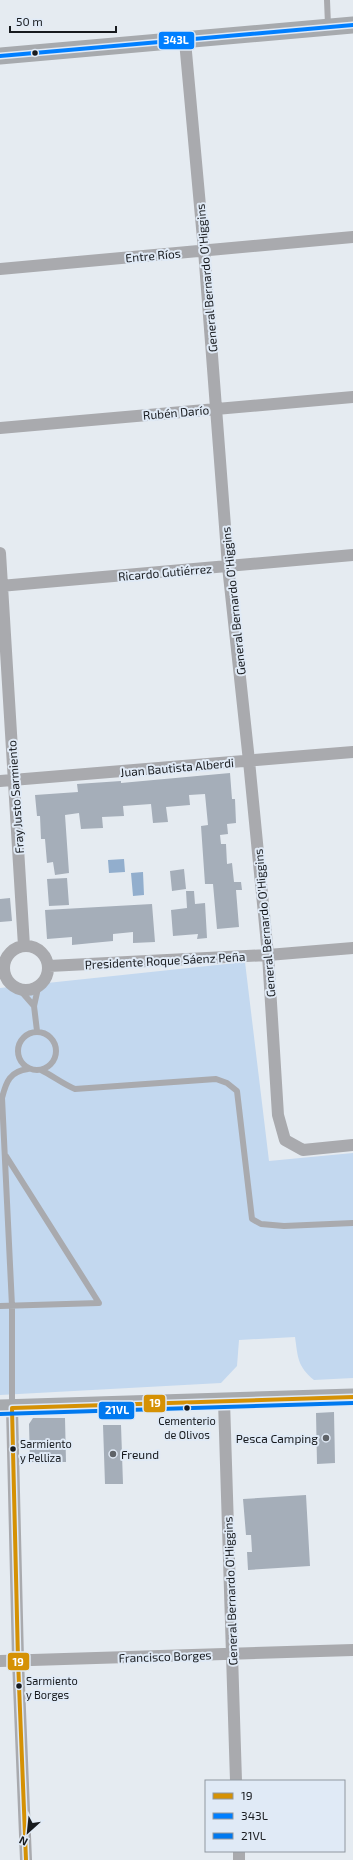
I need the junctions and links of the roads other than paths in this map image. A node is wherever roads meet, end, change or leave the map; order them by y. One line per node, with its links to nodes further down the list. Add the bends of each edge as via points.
1 (327, 0): 3 (lane)
2 (353, 25): 3 (street)
3 (328, 27): 4 (street)
4 (185, 40): 5 (street); 7 (street, General Bernardo O'Higgins)
5 (0, 56)
6 (353, 237): 7 (street, Entre Ríos)
7 (204, 250): 8 (street, Entre Ríos); 10 (street, General Bernardo O'Higgins)
8 (0, 269)
9 (353, 397): 10 (street, Rubén Darío)
10 (216, 409): 11 (street, Rubén Darío); 14 (street, General Bernardo O'Higgins)
11 (0, 428)
12 (0, 553): 15 (street, Fray Justo Sarmiento)
13 (353, 555): 14 (street, Ricardo Gutiérrez)
14 (228, 566): 15 (street, Ricardo Gutiérrez); 17 (street, General Bernardo O'Higgins)
15 (1, 586): 18 (street, Fray Justo Sarmiento)
16 (353, 752): 17 (street, Juan Bautista Alberdi)
17 (249, 760): 18 (street, Juan Bautista Alberdi); 22 (street, General Bernardo O'Higgins)
18 (14, 780): 19 (street, Juan Bautista Alberdi); 20 (street, Fray Justo Sarmiento)
19 (0, 781)
20 (24, 946): 23 (street, via 38,949 47,959); 24 (street, via 7,956)
21 (353, 948): 22 (street, Presidente Roque Sáenz Peña)
22 (268, 955): 23 (street, Presidente Roque Sáenz Peña); 33 (street, General Bernardo O'Higgins, via 278,1115 285,1140 302,1150)
23 (48, 966): 25 (street, via 46,980)
24 (2, 969): 26 (street, via 8,982)
25 (38, 988): 26 (street); 27 (lane)
26 (20, 990): 27 (lane)
27 (34, 1006): 28 (lane)
28 (37, 1031): 29 (lane, via 25,1035 18,1046 19,1059); 30 (lane, via 49,1036 56,1046 52,1064)
29 (28, 1069): 30 (lane); 32 (lane, via 18,1070 12,1075 4,1087)
30 (41, 1070): 36 (lane, via 75,1089 216,1079 227,1083 237,1091 252,1219 261,1224 284,1226)
31 (0, 1090): 32 (lane)
32 (2, 1098): 34 (lane)
33 (353, 1145)
34 (5, 1155): 35 (lane); 38 (lane); 38 (lane, via 99,1303)
35 (0, 1164)
36 (353, 1223)
37 (0, 1306): 38 (lane)
38 (12, 1306): 41 (lane)
39 (353, 1397): 40 (street)
40 (224, 1401): 41 (street); 43 (street, General Bernardo O'Higgins)
41 (6, 1408): 44 (street)
42 (353, 1650): 43 (street, Francisco Borges)
43 (232, 1653): 44 (street, Francisco Borges); 46 (street, General Bernardo O'Higgins)
44 (18, 1660): 45 (street, Francisco Borges); 47 (street)
45 (0, 1661)
46 (236, 1780)
47 (26, 1860)

